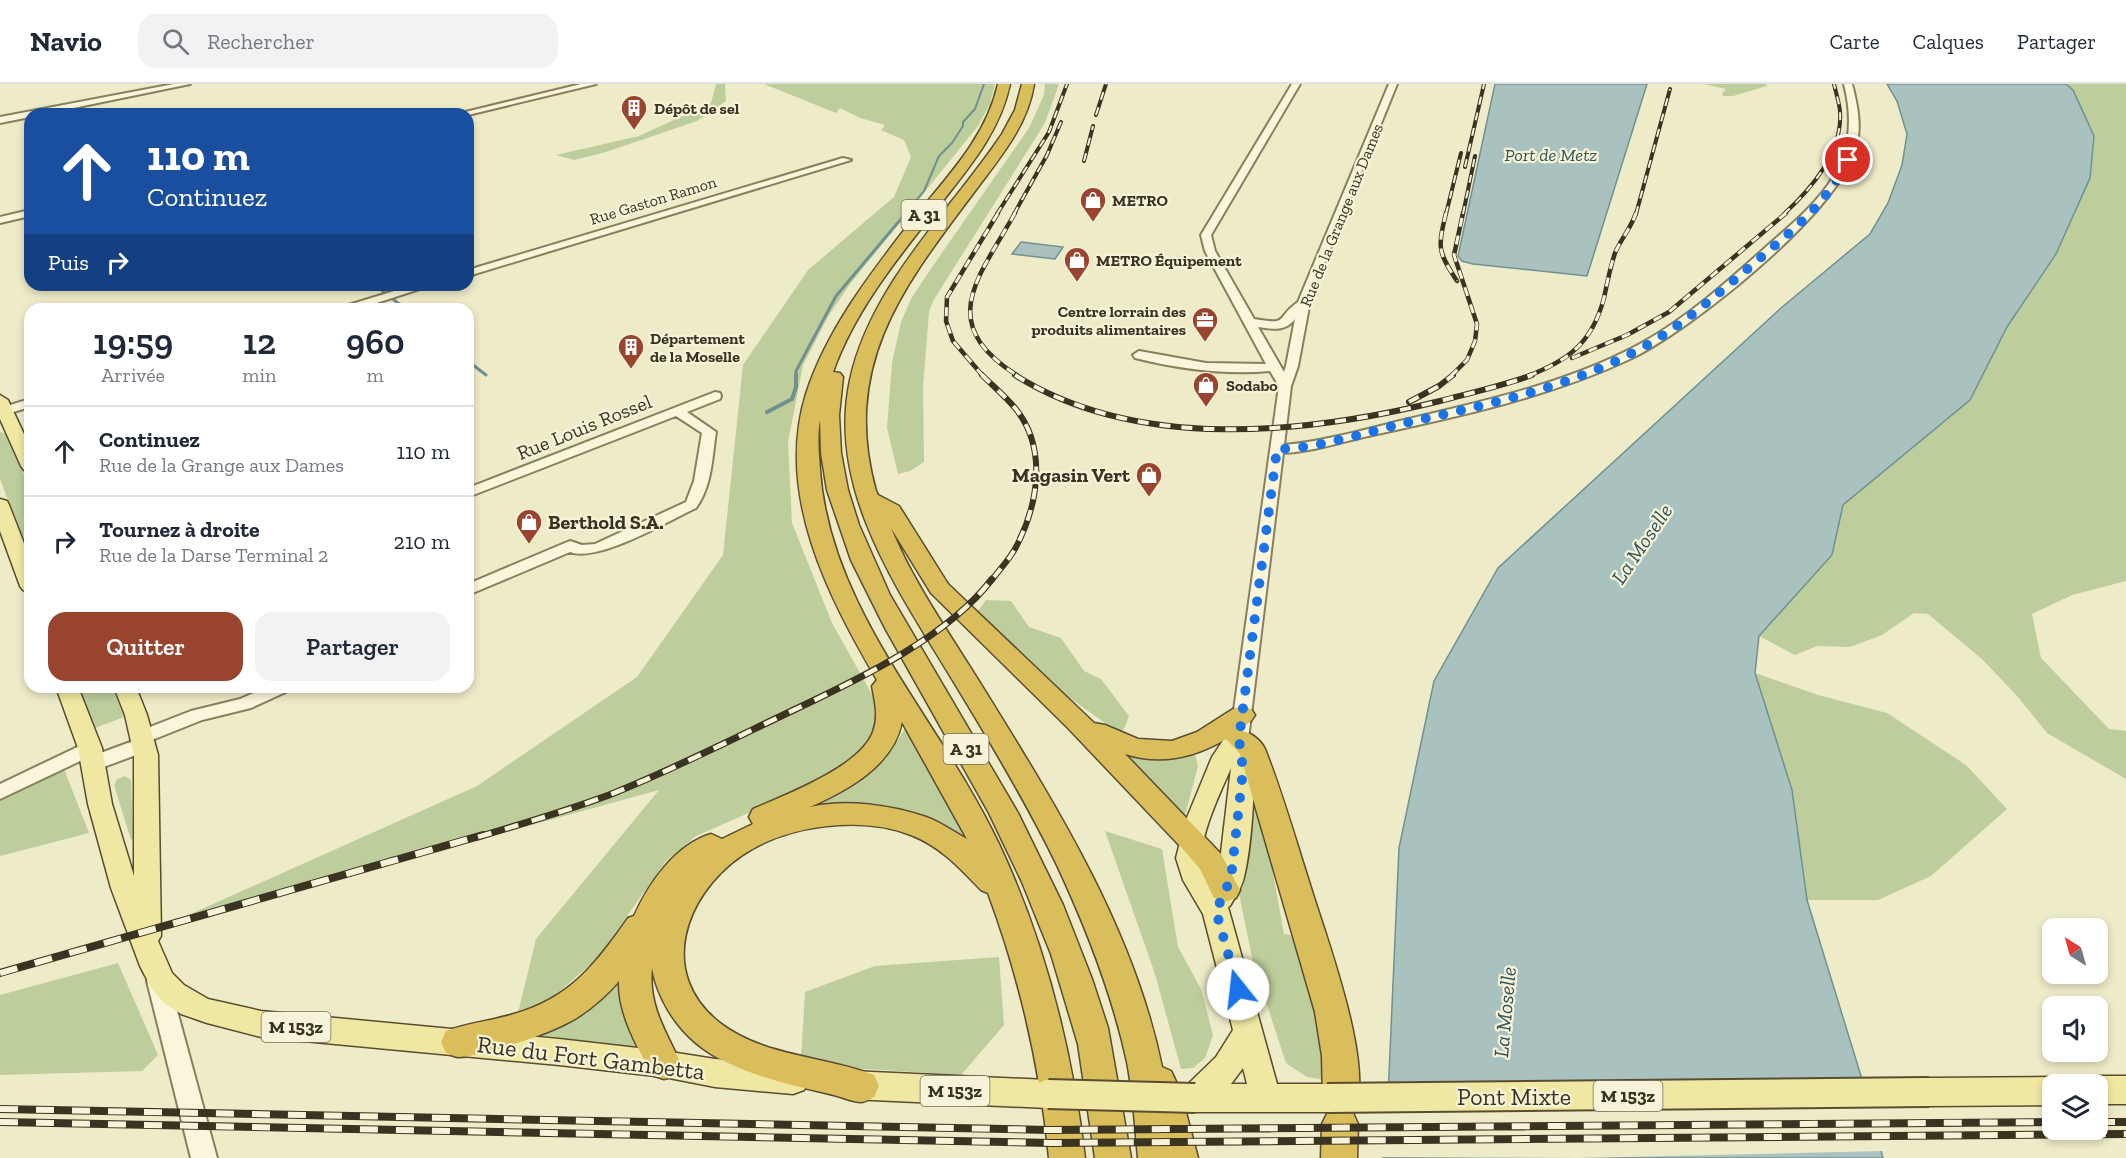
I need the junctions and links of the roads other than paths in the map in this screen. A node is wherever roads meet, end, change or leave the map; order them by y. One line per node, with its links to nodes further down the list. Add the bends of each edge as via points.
1 (186, 84): 8 (street)
2 (592, 84): 9 (street)
3 (1004, 84): 21 (highway, A 31, via 1001,106 986,136 884,267)
4 (1028, 84): 32 (highway, A 31, via 1010,132 901,282 876,324 865,352 855,418 859,462)
5 (1296, 84): 19 (street, via 1206,235 1210,251)
6 (1393, 84): 17 (street, Rue de la Grange aux Dames)
7 (1848, 84): 29 (street, via 1855,131 1848,160 1830,192 1765,254 1663,335 1560,383 1361,434)
8 (62, 108)
9 (474, 111)
10 (24, 115): 11 (street)
11 (0, 120)
12 (846, 159): 15 (street, Rue Gaston Ramon)
13 (24, 214): 14 (street)
14 (0, 220)
15 (474, 271)
16 (406, 291): 18 (street)
17 (1305, 297): 19 (street, via 1285,324); 20 (street, Rue de la Grange aux Dames)
18 (366, 303)
19 (1252, 327): 20 (street, via 1270,335); 23 (street)
20 (1298, 330): 24 (street, Rue de la Grange aux Dames, via 1293,366)
21 (837, 345): 36 (highway, via 823,371 808,428 809,482 813,517 824,553); 64 (highway, A 31, via 828,428 842,514 896,627 1014,834 1057,928 1091,1029)
22 (1139, 355): 23 (street, via 1197,366 1246,370)
23 (1274, 367): 24 (street)
24 (1285, 386): 29 (street, Rue de la Grange aux Dames)
25 (715, 396): 28 (street, Rue Louis Rossel)
26 (24, 404): 27 (street)
27 (2, 408): 30 (main road)
28 (677, 411): 31 (street, Rue Louis Rossel); 35 (street, via 709,432 701,480 691,505 598,548 580,550 570,546)
29 (1277, 449): 41 (street, Rue de la Grange aux Dames)
30 (24, 454)
31 (474, 492)
32 (868, 498): 40 (highway, via 891,511 939,588); 52 (highway, A 31, via 900,572 1070,858 1120,978)
33 (0, 505): 34 (main road)
34 (24, 570)
35 (474, 587)
36 (860, 629): 47 (highway, via 893,716 877,750 852,772 728,834 695,857); 48 (highway, via 982,838)
37 (69, 693): 43 (main road, Rue du Fort Gambetta)
38 (126, 693): 42 (main road)
39 (269, 693): 42 (street, via 245,704 197,715)
40 (1077, 722): 41 (highway, via 1122,745 1150,750 1179,750); 45 (highway)
41 (1240, 727): 45 (main road); 46 (main road, via 1241,796 1231,878); 61 (highway, via 1263,779 1333,1015 1342,1083)
42 (144, 740): 43 (street); 49 (main road)
43 (92, 756): 44 (street); 49 (main road, Rue du Fort Gambetta, via 100,804 124,888)
44 (0, 792)
45 (1191, 839): 46 (highway, via 1211,862)
46 (1221, 900): 50 (main road)
47 (653, 904): 51 (highway, via 593,987 551,1016 505,1033); 53 (highway, via 641,939 636,999)
48 (1009, 907): 54 (highway, via 982,867 946,838 911,822 877,815 839,813 803,817 766,829 704,870 680,903 669,933 667,960 671,984 689,1016 718,1040 770,1063); 63 (highway, via 1029,959 1051,1042)
49 (150, 956): 51 (main road, Rue du Fort Gambetta / M 153z, via 162,981 174,994 207,1011 261,1024); 62 (street)
50 (1249, 1029): 59 (main road, via 1233,1061); 60 (main road)
51 (458, 1042): 53 (main road, Rue du Fort Gambetta / M 153z)
52 (1142, 1051): 65 (highway, A 31); 66 (highway, via 1163,1090)
53 (664, 1064): 54 (main road, Rue du Fort Gambetta / M 153z, via 715,1073)
54 (862, 1086): 58 (main road, Rue du Fort Gambetta / M 153z)
55 (2108, 1090): 56 (main road)
56 (2126, 1090)
57 (2042, 1091): 61 (main road, Pont Mixte / M 153z, bridge)
58 (1048, 1094): 59 (main road, Pont Mixte / M 153z, bridge)
59 (1195, 1098): 60 (main road, Pont Mixte / M 153z)
60 (1266, 1098): 61 (main road, Pont Mixte / M 153z)
61 (1337, 1120)
62 (204, 1158)
63 (1067, 1158)
64 (1113, 1158)
65 (1156, 1158)
66 (1180, 1158)

